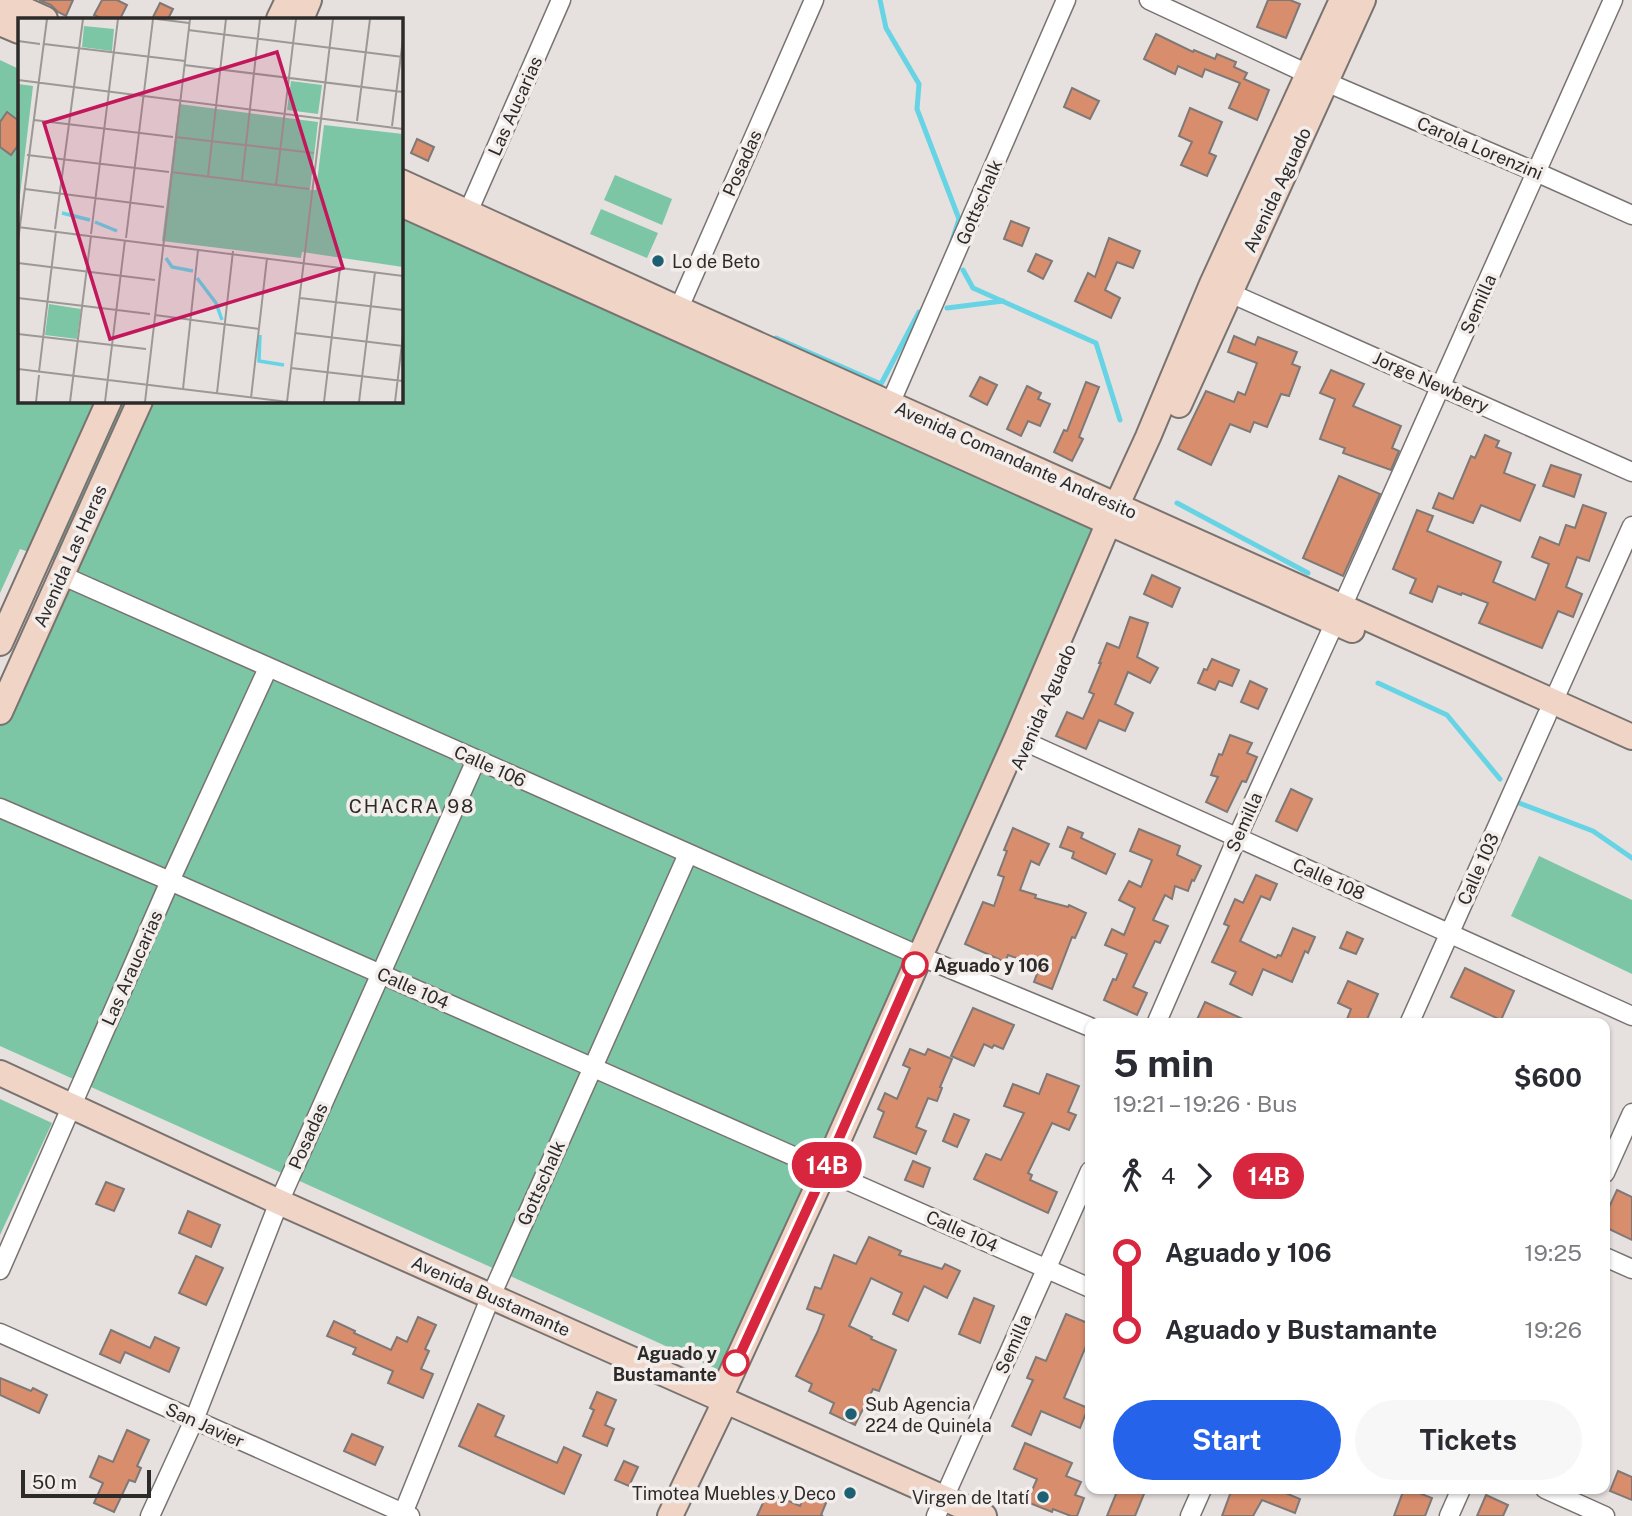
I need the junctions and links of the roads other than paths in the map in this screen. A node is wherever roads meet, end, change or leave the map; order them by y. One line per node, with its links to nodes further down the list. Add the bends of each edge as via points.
1 (288, 0): 12 (main road)
2 (309, 0): 13 (main road)
3 (561, 0): 19 (street, Las Aucarias)
4 (814, 0): 22 (street, Posadas)
5 (1066, 0): 26 (street, Gottschalk)
6 (1149, 0): 15 (street, Carola Lorenzini)
7 (1342, 0): 15 (main road, Avenida Aguado)
8 (1363, 0): 15 (main road, Avenida Aguado)
9 (1613, 0): 16 (street, Semilla)
10 (9, 7): 11 (main road); 14 (main road)
11 (42, 18)
12 (279, 18)
13 (301, 18)
14 (18, 29)
15 (1317, 78): 16 (street, Carola Lorenzini); 21 (main road, Avenida Aguado); 28 (main road, Avenida Aguado, via 1212,284)
16 (1536, 172): 20 (street, Carola Lorenzini); 23 (street, Semilla)
17 (402, 182): 19 (main road, Avenida Comandante Andresito)
18 (402, 204): 22 (main road, Avenida Comandante Andresito)
19 (468, 212): 22 (main road, Avenida Comandante Andresito)
20 (1632, 215)
21 (1230, 293): 23 (street, Jorge Newbery); 28 (main road, Avenida Aguado)
22 (675, 318): 26 (main road, Avenida Comandante Andresito); 28 (main road, Avenida Comandante Andresito)
23 (1441, 386): 27 (street, Jorge Newbery); 31 (street, Semilla)
24 (109, 402): 32 (main road, Avenida Las Heras)
25 (140, 402): 30 (main road, Avenida Las Heras)
26 (890, 404): 28 (main road, Avenida Comandante Andresito)
27 (1632, 472)
28 (1120, 518): 31 (main road, Avenida Comandante Andresito); 37 (main road, Avenida Aguado); 45 (main road, Avenida Aguado, via 1017,738)
29 (1632, 526): 34 (street, Calle 103)
30 (61, 575): 33 (street, Calle 106); 35 (main road, Avenida Las Heras)
31 (1339, 614): 34 (main road, Avenida Comandante Andresito); 41 (street, Semilla)
32 (0, 643)
33 (268, 668): 39 (street, Calle 106); 43 (street, Las Araucarias)
34 (1550, 708): 36 (main road, Avenida Comandante Andresito); 38 (main road, Avenida Comandante Andresito); 44 (street, Calle 103)
35 (0, 712)
36 (1632, 737)
37 (1026, 742): 41 (street, Calle 108); 45 (main road, Avenida Aguado)
38 (1632, 753)
39 (475, 760): 42 (street, Calle 106); 46 (street, Posadas)
40 (0, 808): 43 (street, Calle 104)
41 (1237, 838): 44 (street, Calle 108); 48 (street, Semilla)
42 (688, 854): 45 (street, Calle 106); 51 (street, Gottschalk)
43 (170, 881): 46 (street, Calle 104); 53 (street, Las Araucarias)
44 (1450, 932): 47 (street, Calle 108); 49 (street, Calle 103)
45 (924, 958): 50 (street, Calle 106); 56 (main road, Avenida Aguado)
46 (380, 974): 51 (street, Calle 104); 58 (street, Posadas)
47 (1632, 1016)
48 (1159, 1018)
49 (1412, 1018)
50 (1085, 1025)
51 (593, 1068): 56 (street, Calle 104); 64 (street, Gottschalk)
52 (0, 1073): 53 (main road, Avenida Bustamante)
53 (72, 1106): 58 (main road, Avenida Bustamante); 62 (street, Las Araucarias)
54 (1632, 1113): 55 (street)
55 (1610, 1162)
56 (829, 1172): 60 (street, Calle 104); 66 (main road, Avenida Aguado)
57 (1085, 1182): 60 (street, Semilla)
58 (279, 1202): 64 (main road, Avenida Bustamante); 67 (street, Posadas)
59 (1610, 1258): 61 (street)
60 (1047, 1268): 63 (street, Calle 104); 71 (street, Semilla)
61 (1632, 1269)
62 (0, 1270)
63 (1085, 1286)
64 (491, 1296): 66 (main road, Avenida Bustamante); 72 (street, Gottschalk)
65 (0, 1334): 67 (street, San Javier)
66 (724, 1404): 71 (main road, Avenida Bustamante); 74 (main road, Avenida Aguado)
67 (194, 1420): 72 (street, San Javier); 73 (street, Posadas)
68 (1200, 1494): 76 (street)
69 (1459, 1494): 77 (street)
70 (1556, 1494): 78 (street)
71 (940, 1507): 75 (main road, Avenida Bustamante)
72 (405, 1515)
73 (150, 1516)
74 (670, 1516)
75 (984, 1516)
76 (1190, 1516)
77 (1449, 1516)
78 (1605, 1516)

